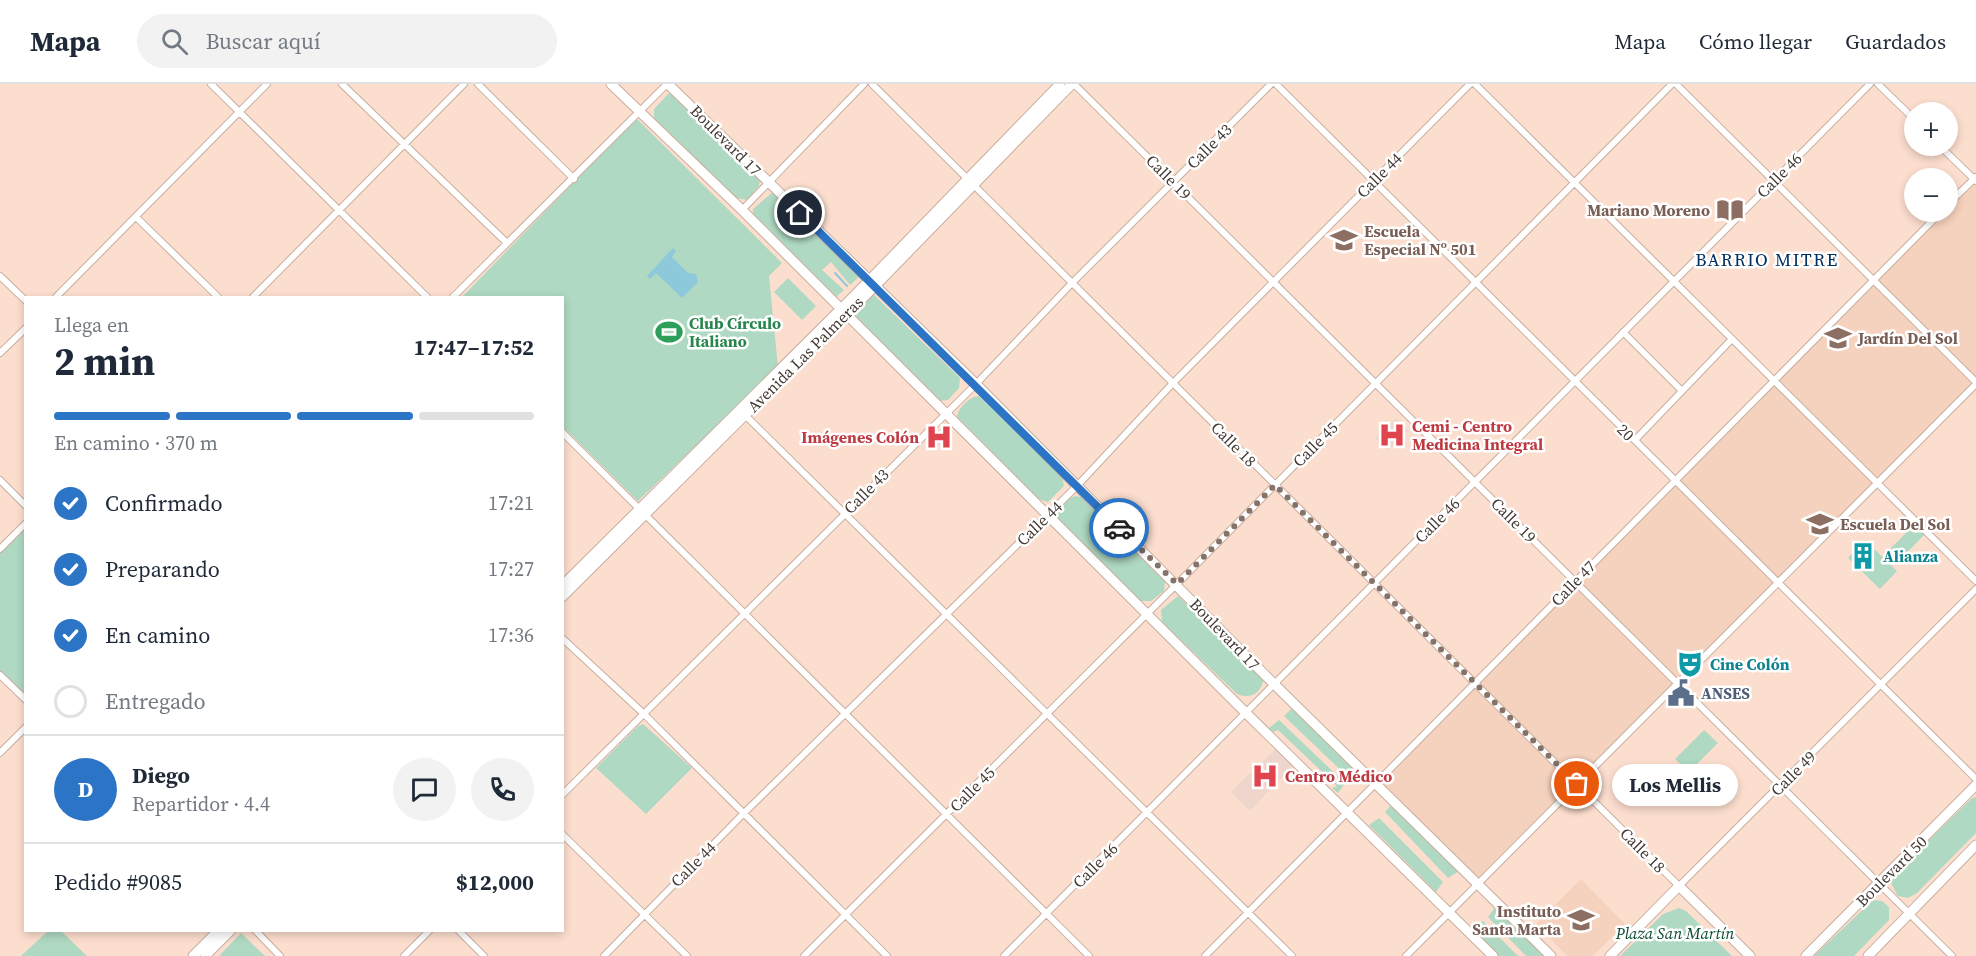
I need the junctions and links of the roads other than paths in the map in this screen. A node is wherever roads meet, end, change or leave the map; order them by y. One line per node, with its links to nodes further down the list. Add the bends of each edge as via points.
1 (211, 84): 20 (street)
2 (267, 84): 20 (street)
3 (342, 84): 22 (street)
4 (464, 84): 22 (street)
5 (478, 84): 24 (street)
6 (611, 84): 21 (main road)
7 (668, 84): 21 (street); 29 (main road, Boulevard 17)
8 (864, 84): 29 (street)
9 (873, 84): 26 (street, Calle 18)
10 (1060, 84): 26 (main road, Avenida Las Palmeras)
11 (1073, 84): 26 (main road, Avenida Las Palmeras); 30 (street, Calle 19)
12 (1271, 84): 30 (street, Calle 43)
13 (1276, 84): 27 (street, 20)
14 (1470, 84): 27 (street, Calle 44)
15 (1475, 84): 31 (street)
16 (1674, 84): 28 (street); 31 (street, Calle 45)
17 (1870, 84): 28 (street, Calle 46)
18 (1878, 84): 19 (street)
19 (1904, 109)
20 (239, 112): 33 (street); 35 (street)
21 (642, 112): 24 (street); 34 (main road)
22 (402, 144): 33 (street); 37 (street)
23 (1951, 156): 25 (street)
24 (574, 179): 37 (street)
25 (1975, 179): 32 (street)
26 (969, 181): 42 (main road, Avenida Las Palmeras); 43 (street, Calle 18)
27 (1374, 181): 40 (street, Calle 44); 41 (street, 20)
28 (1774, 181): 39 (street); 44 (street, Calle 46)
29 (769, 182): 34 (street); 42 (main road, Boulevard 17)
30 (1173, 182): 40 (street, Calle 19); 43 (street, Calle 43)
31 (1572, 183): 41 (street, Calle 45); 44 (street)
32 (1958, 195)
33 (339, 210): 47 (street); 48 (street)
34 (742, 210): 51 (main road)
35 (136, 217): 45 (street); 46 (street)
36 (1931, 222): 39 (street, Calle 47)
37 (507, 243): 49 (street)
38 (0, 276): 50 (street)
39 (1873, 280): 56 (street, Calle 47); 59 (street)
40 (1274, 282): 58 (street, Calle 19); 61 (street, Calle 44)
41 (1476, 282): 57 (street, 20); 58 (street, Calle 45)
42 (872, 283): 51 (main road, Avenida Las Palmeras); 60 (main road, Boulevard 17)
43 (1072, 283): 60 (street, Calle 43); 61 (street, Calle 18)
44 (1674, 283): 53 (street, Calle 46); 54 (street)
45 (57, 296)
46 (217, 296)
47 (254, 296)
48 (426, 296)
49 (454, 296)
50 (24, 299)
51 (843, 310): 63 (main road, Avenida Las Palmeras); 64 (main road)
52 (24, 330): 55 (street)
53 (1623, 332): 57 (street, Calle 46); 62 (street)
54 (1732, 339): 56 (street); 62 (street)
55 (0, 353)
56 (1774, 380): 68 (street, Calle 47); 70 (street)
57 (1575, 381): 66 (street, 20); 69 (street, Calle 46)
58 (1376, 383): 69 (street, Calle 19); 71 (street, Calle 45)
59 (1976, 383): 70 (street)
60 (976, 384): 64 (street, Calle 43); 72 (main road, Boulevard 17)
61 (1173, 384): 71 (street, Calle 18); 72 (street, Calle 44)
62 (1681, 390): 66 (street)
63 (741, 412): 74 (main road, Avenida Las Palmeras); 75 (street)
64 (945, 413): 75 (street, Calle 43); 76 (main road)
65 (564, 434): 74 (street)
66 (1635, 440): 68 (street, 20)
67 (0, 480): 73 (street)
68 (1675, 480): 79 (street, Calle 47); 81 (street, 20)
69 (1475, 482): 79 (street, Calle 19); 84 (street, Calle 46)
70 (1877, 483): 80 (street); 81 (street)
71 (1275, 485): 83 (street, Calle 45); 84 (street, Calle 18)
72 (1077, 486): 76 (street, Calle 44); 83 (main road, Boulevard 17)
73 (24, 504)
74 (642, 512): 82 (main road, Avenida Las Palmeras); 86 (main road, Avenida Las Palmeras); 88 (street)
75 (844, 513): 87 (street); 88 (street, Calle 43)
76 (1047, 515): 87 (street, Calle 44); 89 (main road)
77 (24, 525): 78 (street)
78 (0, 549)
79 (1575, 580): 92 (street, Calle 19); 93 (street, Calle 47)
80 (1976, 581)
81 (1778, 583): 92 (street); 95 (street, 20)
82 (564, 584)
83 (1177, 584): 89 (street, Calle 45); 94 (main road, Boulevard 17)
84 (1374, 584): 93 (street, Calle 18); 94 (street, Calle 46)
85 (1976, 589): 95 (street, Calle 49)
86 (564, 595)
87 (946, 613): 97 (street, Calle 44); 100 (street)
88 (744, 614): 97 (street); 99 (street, Calle 43)
89 (1147, 614): 98 (main road); 100 (street, Calle 45)
90 (564, 640): 99 (street)
91 (0, 675): 96 (street)
92 (1678, 682): 105 (street); 106 (street, Calle 19)
93 (1477, 683): 104 (street, Calle 47); 105 (street, Calle 18)
94 (1274, 684): 98 (street, Calle 46); 104 (main road, Boulevard 17)
95 (1881, 685): 103 (street, 20); 106 (street, Calle 49)
96 (24, 698)
97 (847, 713): 111 (street, Calle 44); 112 (street)
98 (1246, 713): 109 (street, Calle 46); 110 (main road)
99 (644, 714): 108 (street, Calle 43); 111 (street)
100 (1047, 714): 109 (street); 112 (street, Calle 45)
101 (24, 729): 102 (street)
102 (0, 753)
103 (1976, 779)
104 (1377, 784): 110 (street, Calle 47); 116 (main road, Boulevard 17)
105 (1577, 784): 116 (street); 117 (street, Calle 18)
106 (1780, 785): 115 (street, Calle 19); 117 (street, Calle 49)
107 (1976, 785): 115 (main road, Boulevard 50)
108 (564, 793)
109 (1147, 813): 118 (street); 121 (street, Calle 46)
110 (1347, 813): 118 (street, Calle 47); 119 (main road)
111 (743, 814): 120 (street, Calle 44); 123 (street)
112 (946, 815): 121 (street); 123 (street, Calle 45)
113 (564, 836): 120 (street)
114 (1976, 845): 122 (main road)
115 (1878, 883): 122 (street, Calle 19); 147 (main road, Boulevard 50)
116 (1477, 884): 119 (street); 144 (main road, Boulevard 17)
117 (1679, 886): 145 (main road, Calle 49); 146 (main road, Calle 18)
118 (1248, 912): 140 (street, Calle 47); 141 (street)
119 (1449, 912): 142 (street); 143 (main road)
120 (645, 914): 134 (street, Calle 44); 135 (street)
121 (1046, 914): 138 (street, Calle 46); 139 (street)
122 (1909, 914): 148 (main road); 149 (street, Calle 19)
123 (845, 915): 136 (street, Calle 45); 137 (street)
124 (217, 932): 129 (main road)
125 (229, 932): 130 (main road)
126 (257, 932): 131 (street)
127 (428, 932): 132 (street)
128 (460, 932): 133 (street)
129 (193, 956)
130 (205, 956)
131 (280, 956)
132 (404, 956)
133 (484, 956)
134 (604, 956)
135 (687, 956)
136 (804, 956)
137 (887, 956)
138 (1004, 956)
139 (1089, 956)
140 (1205, 956)
141 (1292, 956)
142 (1406, 956)
143 (1493, 956)
144 (1551, 956)
145 (1610, 956)
146 (1750, 956)
147 (1806, 956)
148 (1868, 956)
149 (1952, 956)

